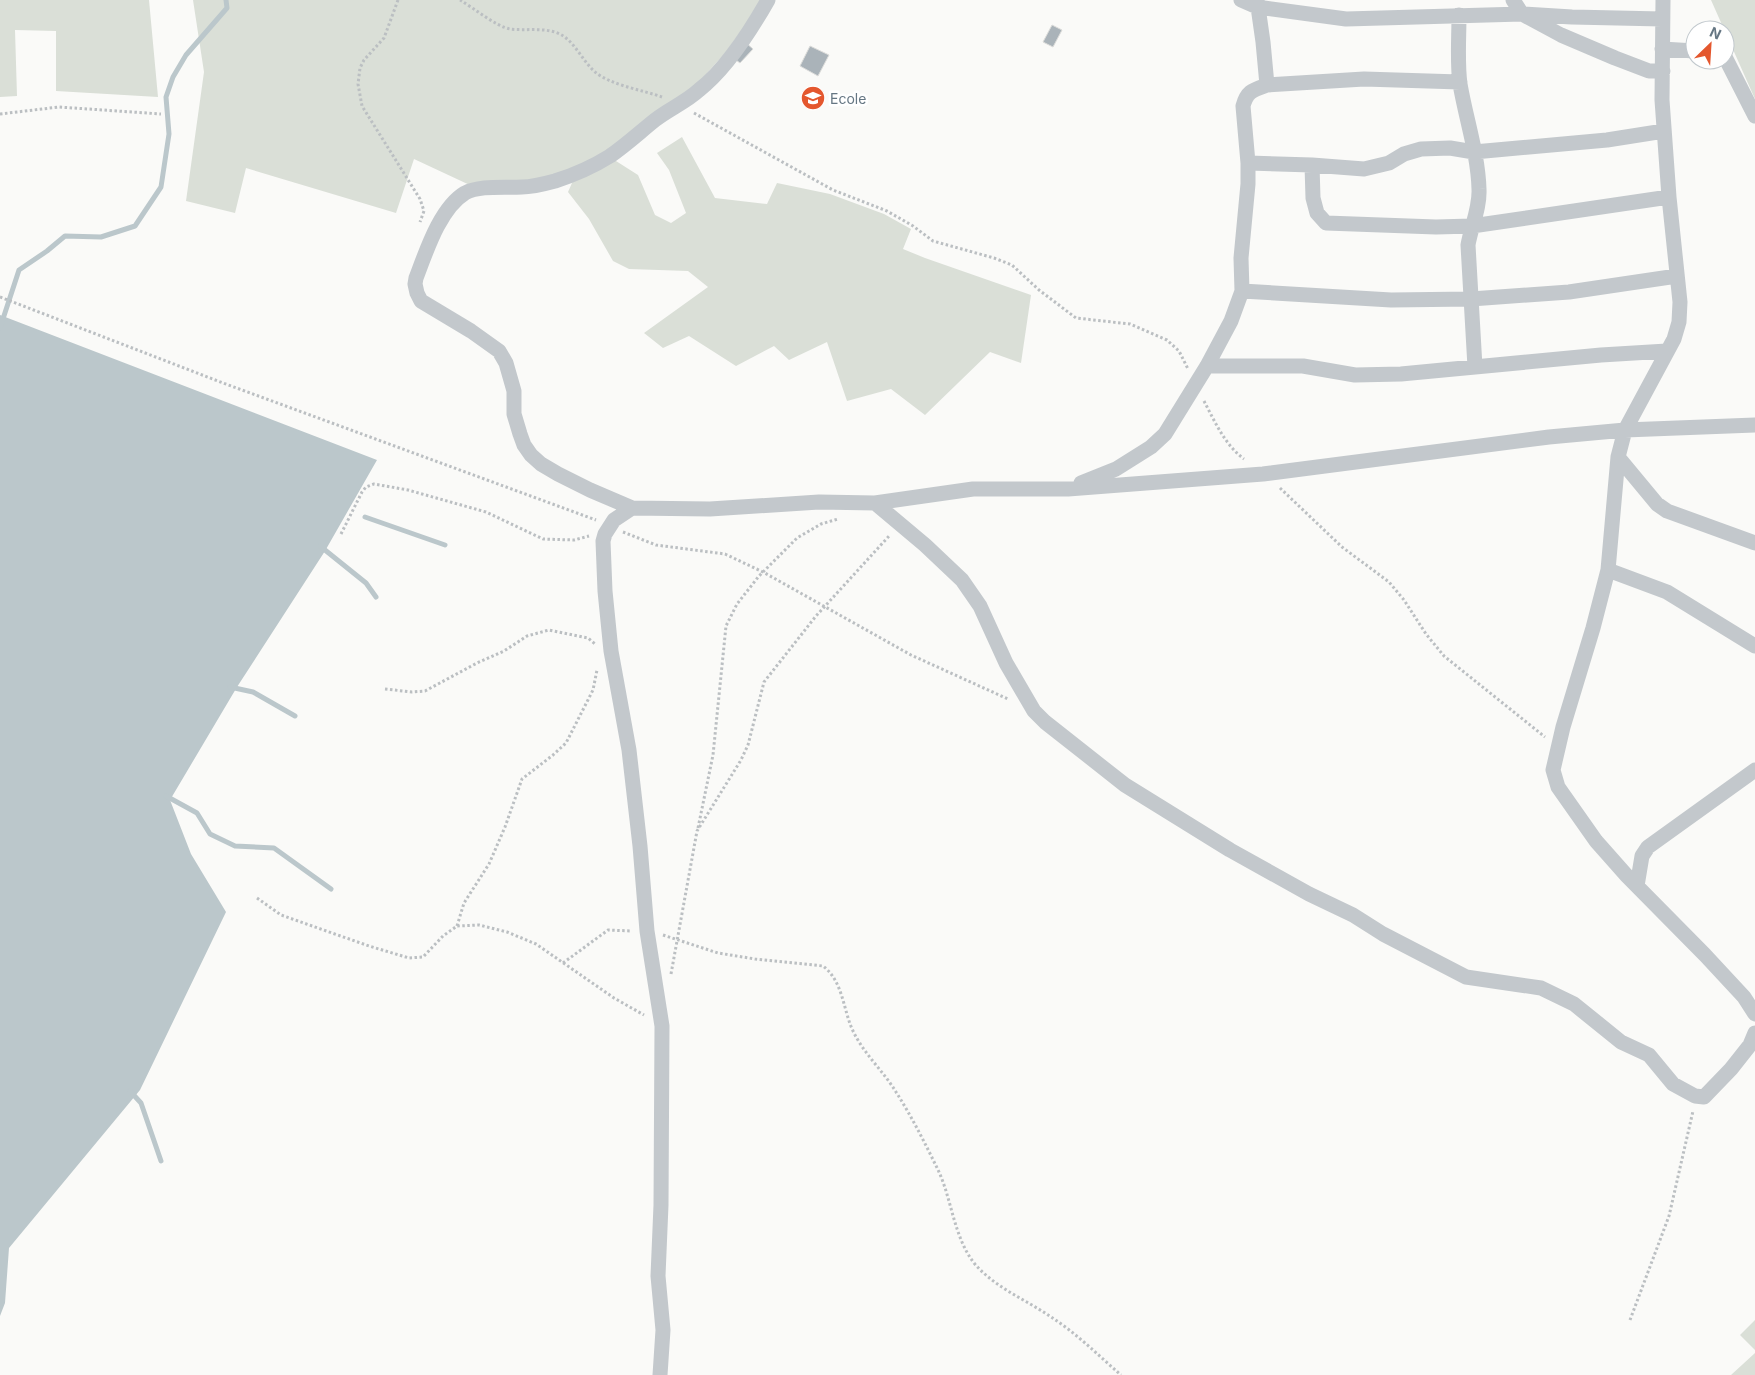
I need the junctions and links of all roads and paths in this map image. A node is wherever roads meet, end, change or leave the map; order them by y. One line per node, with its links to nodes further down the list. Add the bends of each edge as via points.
1 (398, 0): 27 (path, via 384,38 360,68 358,84 362,106 420,199 424,211)
2 (460, 0): 17 (path, via 510,29 550,31 560,35 595,72 607,79 667,98)
3 (768, 0): 17 (street, via 715,77)
4 (1241, 0): 7 (street)
5 (1513, 0): 8 (street)
6 (1663, 0): 10 (street)
7 (1257, 3): 9 (street, via 1346,19); 16 (street)
8 (1522, 14): 9 (street); 10 (street); 14 (street, via 1615,58 1649,71)
9 (1459, 15): 15 (street)
10 (1662, 19): 11 (street)
11 (1662, 50): 12 (street); 14 (street)
12 (1685, 51)
13 (1732, 70): 18 (street)
14 (1663, 71): 21 (street)
15 (1460, 82): 16 (street, via 1364,79); 22 (street)
16 (1267, 85): 23 (street, via 1250,92 1243,106)
17 (678, 106): 35 (path, via 833,190 887,211 933,241 1012,265 1076,318 1130,324 1167,340 1179,350); 42 (street, via 600,162 557,180 524,187 475,189 464,194 436,229 415,284 422,301 499,352 506,363 514,391 514,414 520,434 531,455 558,474)
18 (1754, 113)
19 (0, 114): 20 (path, via 59,107)
20 (161, 114)
21 (1664, 131): 22 (street, via 1607,140); 25 (street)
22 (1474, 152): 24 (street, via 1450,148 1421,149 1389,163 1364,169); 26 (street, via 1480,190)
23 (1248, 163): 24 (street); 29 (street)
24 (1312, 165): 26 (street, via 1313,198 1317,213 1326,223)
25 (1669, 197): 26 (street); 28 (street)
26 (1472, 226): 31 (street, via 1468,245)
27 (419, 227)
28 (1677, 276): 31 (street, via 1569,292); 32 (street, via 1679,322)
29 (1242, 291): 31 (street, via 1392,300); 33 (street, via 1231,321)
30 (0, 297): 44 (path)
31 (1471, 298): 34 (street)
32 (1667, 351): 34 (street); 37 (street)
33 (1207, 366): 34 (street, via 1303,366 1354,375); 35 (street)
34 (1475, 367)
35 (1196, 386): 39 (path, via 1222,435 1238,455); 40 (street, via 1165,434 1151,447 1116,469)
36 (1755, 424): 37 (street)
37 (1625, 430): 38 (street); 39 (street, via 1486,444)
38 (1618, 457): 46 (street, via 1657,504 1667,511); 47 (street)
39 (1263, 474): 40 (street); 54 (path, via 1342,547 1389,582 1444,656)
40 (1068, 489): 41 (street, via 973,489)
41 (875, 503): 42 (street); 53 (street, via 962,580 980,606 1006,663)
42 (632, 508): 44 (street)
43 (841, 518): 48 (path, via 797,538)
44 (605, 524): 45 (path, via 595,535 574,540 544,539 486,512 374,484 366,487); 48 (path, via 656,545 725,554); 50 (street, via 605,591)
45 (341, 534)
46 (1755, 543)
47 (1608, 570): 49 (street, via 1668,592); 54 (street)
48 (764, 572): 53 (path, via 911,655); 56 (path, via 737,604 726,626 713,755)
49 (1755, 646)
50 (611, 651): 52 (path, via 601,650 588,638 549,630 527,636 425,690); 59 (street, via 629,750)
51 (598, 666): 58 (path, via 593,690 566,743 522,779 489,864 464,903)
52 (385, 689)
53 (1034, 711): 63 (street, via 1125,785 1230,850 1466,977 1541,988 1574,1004 1621,1042 1649,1055 1673,1084)
54 (1558, 748): 57 (street, via 1554,770 1558,787 1596,841)
55 (1755, 770): 57 (street, via 1648,847 1642,856)
56 (697, 831)
57 (1637, 886): 61 (street, via 1744,997)
58 (457, 926)
59 (647, 931): 60 (path, via 608,930); 65 (street, via 662,1026 658,1276 663,1330); 66 (path, via 718,953 823,966 831,972 855,1036 896,1091 939,1172 962,1244 974,1262 994,1283 1052,1317)
60 (564, 962)
61 (1755, 1014)
62 (1755, 1033): 63 (street, via 1731,1070 1704,1097)
63 (1698, 1096): 64 (path, via 1669,1216)
64 (1630, 1320)
65 (660, 1375)
66 (1121, 1375)

